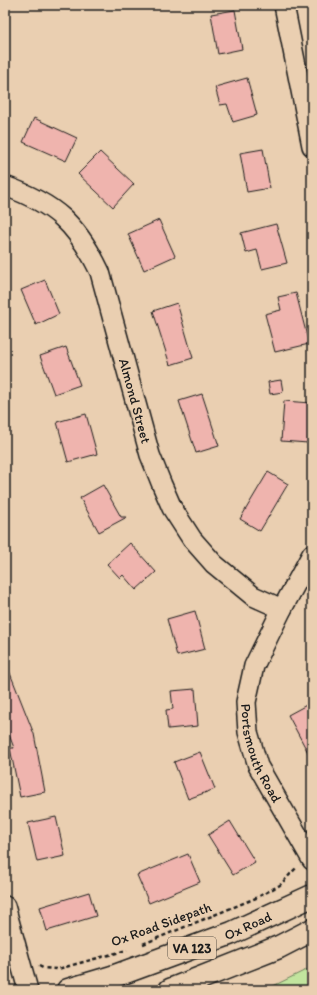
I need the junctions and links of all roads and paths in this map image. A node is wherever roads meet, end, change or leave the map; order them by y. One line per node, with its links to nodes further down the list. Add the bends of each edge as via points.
1 (284, 5): 2 (street)
2 (312, 146)
3 (5, 186): 5 (street, Almond Street, via 31,195 58,214 72,226 87,246 100,272 150,455 172,508 192,539 214,564 253,596)
4 (312, 554): 5 (street, Portsmouth Road)
5 (282, 609): 6 (street, Portsmouth Road, via 254,666 246,702 248,732 258,766)
6 (311, 859): 10 (path, Ox Road Sidepath, via 293,869 280,885 226,911)
7 (312, 896): 14 (main road, Ox Road / VA 123, via 232,934)
8 (5, 906): 12 (street)
9 (312, 930): 15 (main road, VA 123, via 279,947)
10 (140, 945)
11 (134, 947): 12 (path, Ox Road Sidepath, via 58,969 44,968 36,964)
12 (22, 970): 13 (street)
13 (28, 990)
14 (68, 990)
15 (170, 990)

